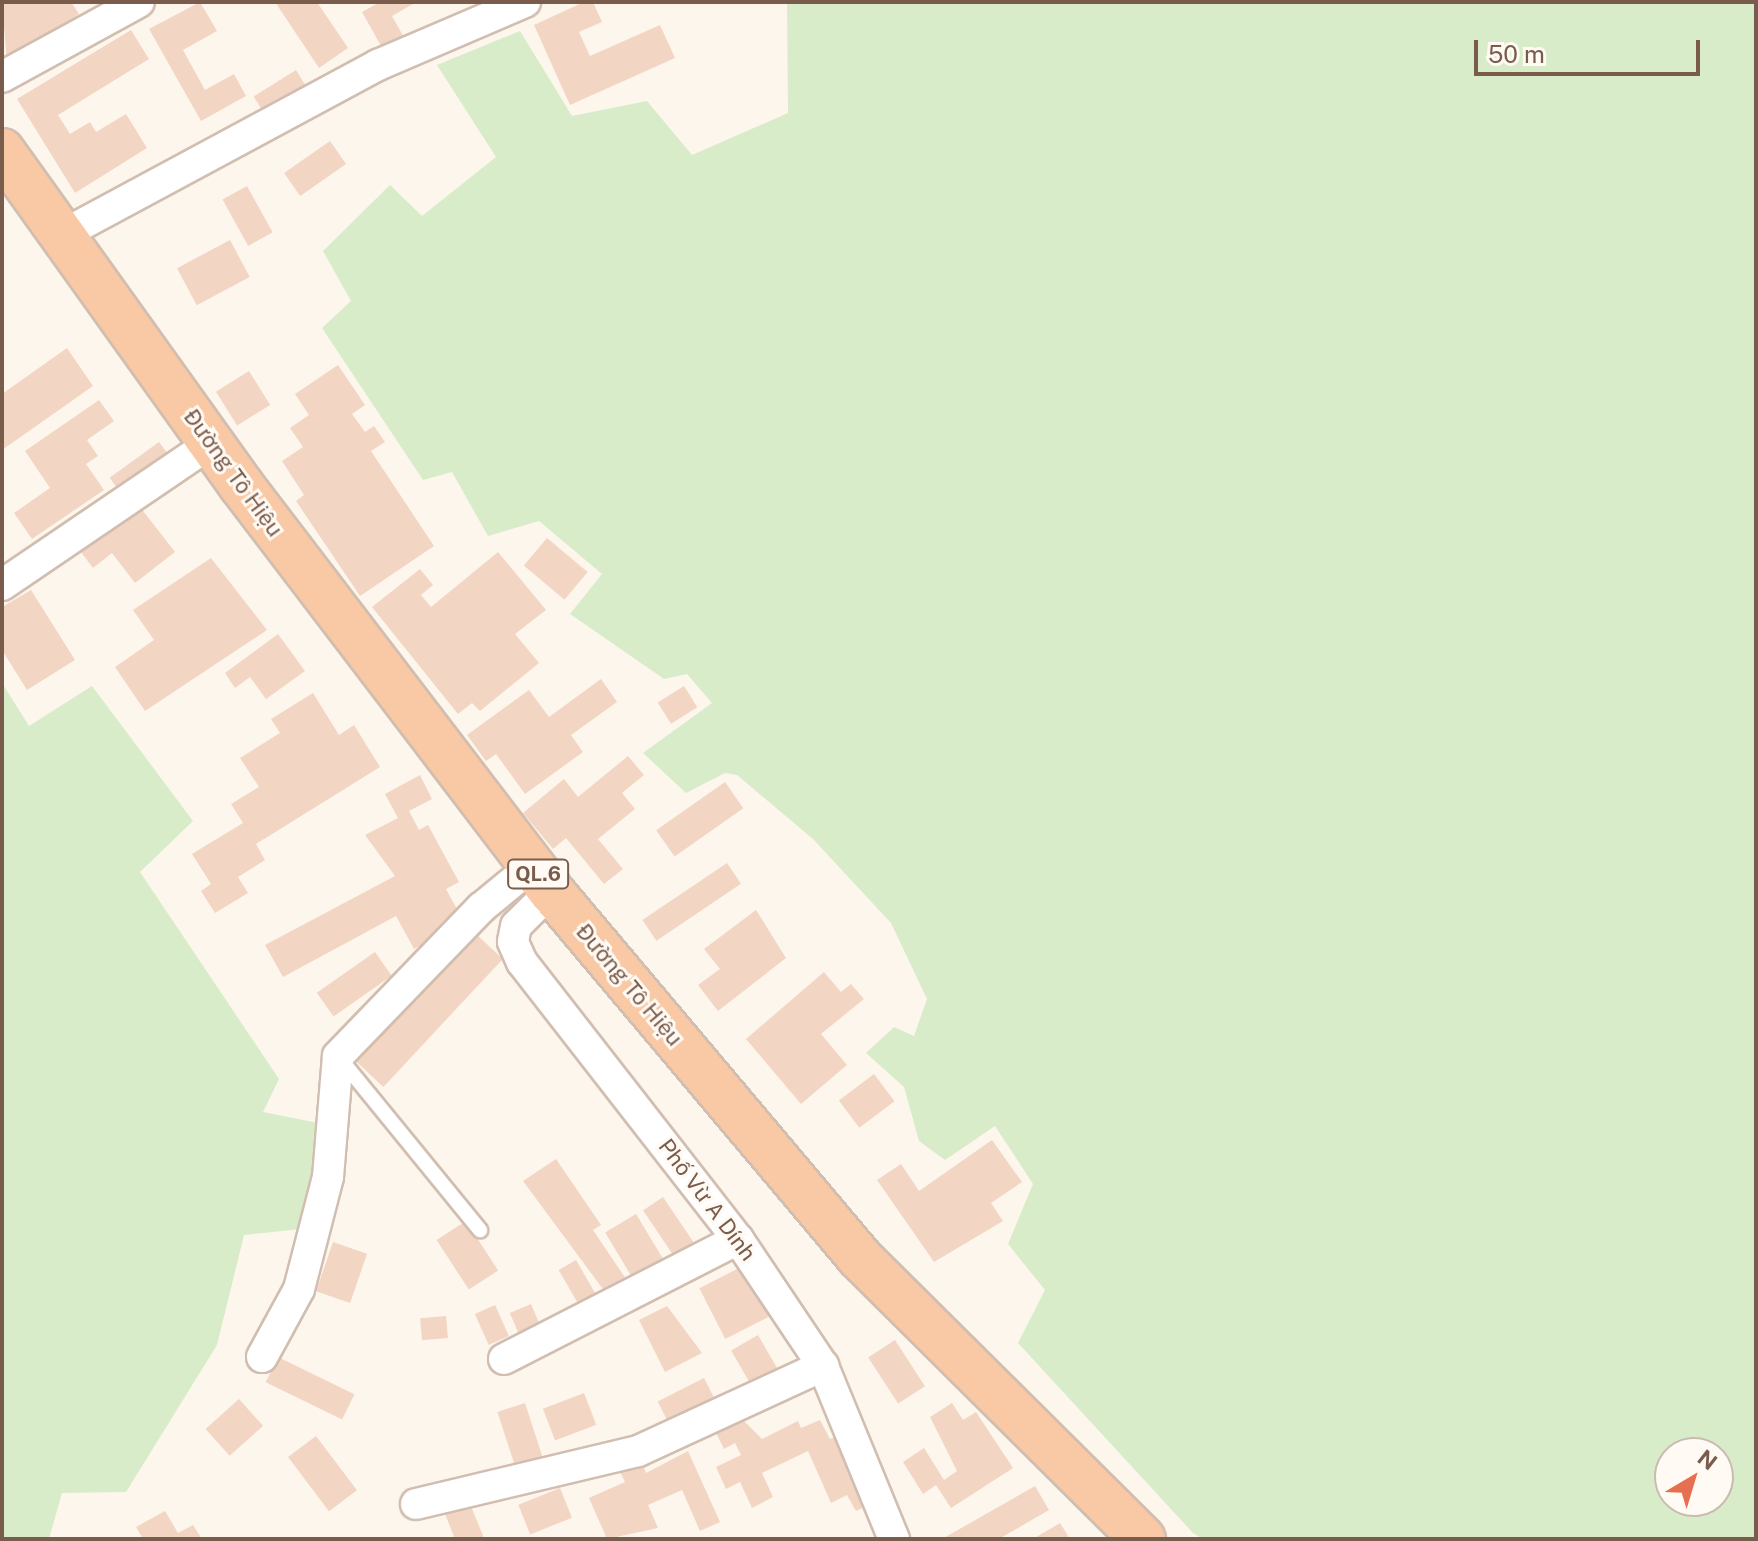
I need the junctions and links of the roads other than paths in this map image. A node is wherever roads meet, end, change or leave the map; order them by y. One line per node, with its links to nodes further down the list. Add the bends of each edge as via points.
1 (139, 2): 3 (street)
2 (525, 2): 5 (street, via 378,65)
3 (2, 77)
4 (2, 151): 5 (highway, Đường Tô Hiệu / QL.6)
5 (62, 235): 6 (highway, Đường Tô Hiệu / QL.6)
6 (211, 443): 7 (street); 8 (highway, Đường Tô Hiệu / QL.6)
7 (2, 585)
8 (542, 879): 9 (street, via 459,929); 11 (street, Phố Vừ A Dính, via 516,926 513,942 522,962); 17 (highway, Đường Tô Hiệu / QL.6, via 859,1257)
9 (338, 1056): 10 (lane); 12 (street, via 328,1177 299,1289)
10 (480, 1230)
11 (738, 1239): 13 (street); 14 (street, Phố Vừ A Dính)
12 (262, 1357)
13 (504, 1359)
14 (823, 1366): 15 (street, via 638,1451); 16 (street, Phố Vừ A Dính)
15 (416, 1504)
16 (894, 1539)
17 (1143, 1539)

